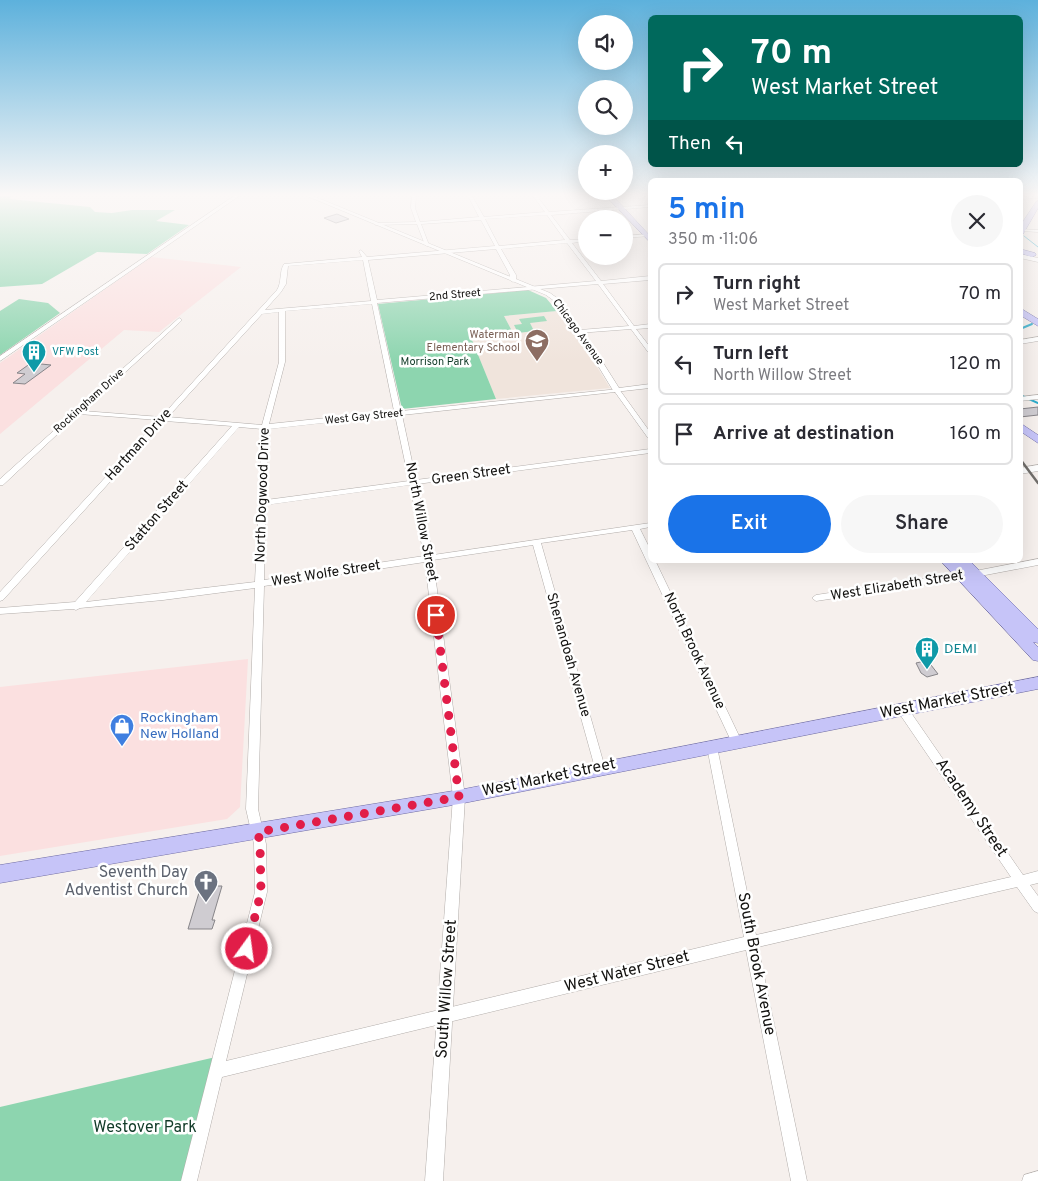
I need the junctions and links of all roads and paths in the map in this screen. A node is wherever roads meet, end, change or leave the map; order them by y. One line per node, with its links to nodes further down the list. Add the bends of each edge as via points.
1 (157, 251): 23 (street)
2 (440, 251): 6 (street)
3 (443, 251): 8 (street, Chicago Avenue)
4 (499, 251): 8 (street)
5 (576, 251): 9 (street)
6 (363, 254): 11 (street, North Willow Street); 13 (street, Hartman Drive, via 290,264 284,268 283,284)
7 (648, 278): 9 (street, 2nd Street)
8 (513, 280): 10 (street, Chicago Avenue)
9 (600, 283): 10 (street, 2nd Street); 18 (street)
10 (533, 288): 11 (street, 2nd Street); 19 (street, Chicago Avenue, via 554,298)
11 (375, 302): 12 (street, 2nd Street); 27 (street, North Willow Street)
12 (282, 310): 13 (street, 2nd Street); 30 (street, North Dogwood Drive, via 282,362)
13 (260, 312): 28 (street, Hartman Drive)
14 (1023, 313): 16 (main road)
15 (179, 320): 26 (street, Rockingham Drive)
16 (1038, 323)
17 (648, 326): 18 (street)
18 (632, 328): 19 (street); 22 (street)
19 (580, 332): 25 (street, Chicago Avenue)
20 (1038, 339): 21 (street)
21 (1023, 342)
22 (648, 348)
23 (0, 359)
24 (648, 386): 25 (street, West Gay Street)
25 (618, 390): 27 (street, West Gay Street); 32 (street, Chicago Avenue)
26 (77, 412): 28 (street, West Gay Street); 37 (street, Rockingham Drive)
27 (399, 413): 30 (street, West Gay Street); 38 (street, North Willow Street)
28 (163, 419): 29 (street, West Gay Street); 51 (street, Hartman Drive)
29 (238, 425): 30 (street, West Gay Street); 53 (street, Statton Street)
30 (265, 427): 39 (street, North Dogwood Drive)
31 (1023, 428): 33 (main road)
32 (648, 434)
33 (1038, 440)
34 (648, 451): 38 (street, Green Street)
35 (1038, 468): 36 (street)
36 (1023, 470)
37 (0, 483)
38 (414, 483): 39 (street, Green Street); 44 (street, North Willow Street)
39 (262, 503): 50 (street, North Dogwood Drive)
40 (648, 525): 41 (street, West Wolfe Street)
41 (635, 527): 42 (street, West Wolfe Street); 43 (street, North Brook Avenue)
42 (536, 542): 44 (street, West Wolfe Street); 61 (street, Shenandoah Avenue)
43 (648, 553)
44 (429, 558): 50 (street, West Wolfe Street); 62 (street, North Willow Street)
45 (1038, 562): 49 (street, West Elizabeth Street)
46 (653, 563): 59 (street, North Brook Avenue)
47 (951, 563): 49 (main road)
48 (963, 563): 49 (main road)
49 (968, 575): 52 (street, West Elizabeth Street); 55 (main road); 56 (main road)
50 (259, 584): 53 (street, West Wolfe Street); 63 (street, North Dogwood Drive, via 252,809)
51 (0, 598)
52 (816, 598)
53 (76, 607): 54 (street, West Wolfe Street)
54 (0, 611)
55 (1038, 638)
56 (1038, 656)
57 (1038, 683): 58 (main road, West Market Street)
58 (903, 710): 59 (main road, West Market Street); 66 (street, Academy Street)
59 (737, 742): 60 (main road, West Market Street)
60 (712, 746): 61 (main road, West Market Street); 68 (street, South Brook Avenue)
61 (600, 768): 62 (main road, West Market Street)
62 (459, 797): 63 (main road, West Market Street); 69 (street, South Willow Street)
63 (258, 832): 64 (main road, West Market Street); 70 (street, North Dogwood Drive, via 261,892)
64 (0, 874)
65 (1038, 877): 66 (street, West Water Street)
66 (1020, 881): 67 (street, Academy Street); 68 (street, West Water Street)
67 (1038, 907)
68 (751, 942): 69 (street, West Water Street); 74 (street, South Brook Avenue)
69 (445, 1017): 70 (street, West Water Street); 73 (street, South Willow Street)
70 (216, 1071): 72 (street, North Dogwood Drive)
71 (1038, 1179): 75 (street)
72 (189, 1181)
73 (434, 1181)
74 (799, 1181)
75 (1030, 1181)

